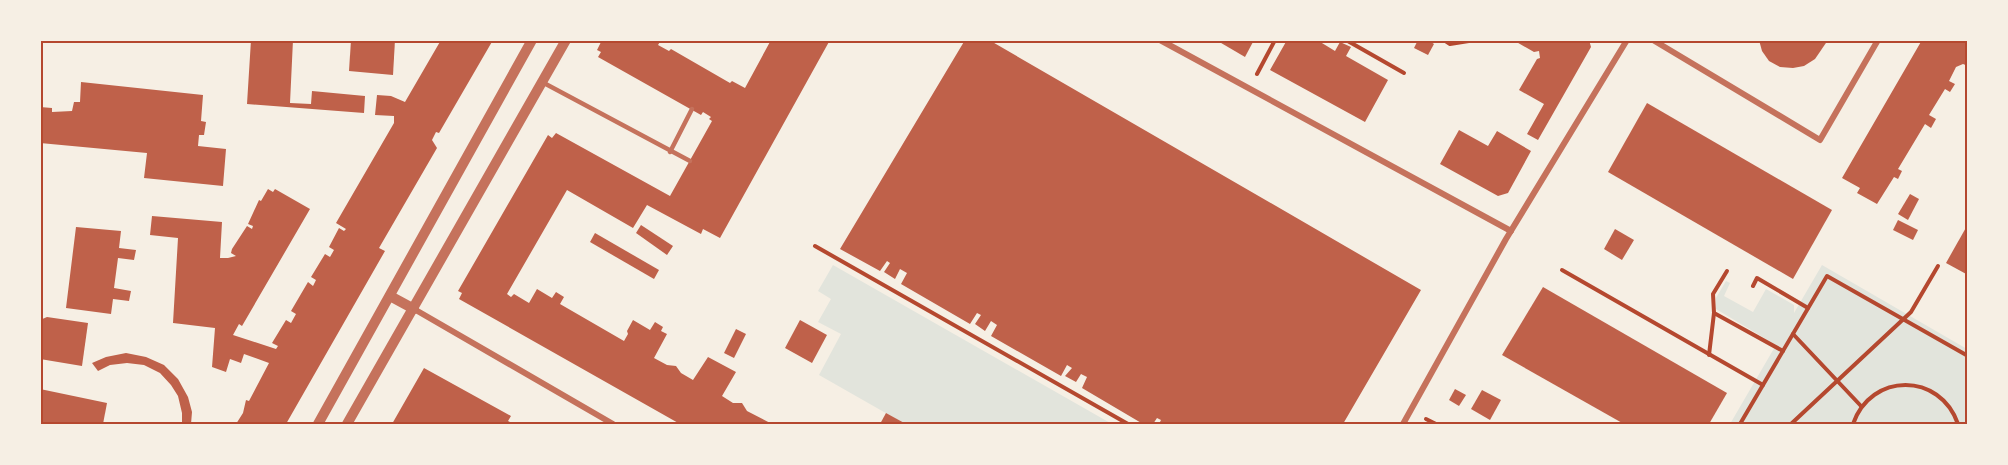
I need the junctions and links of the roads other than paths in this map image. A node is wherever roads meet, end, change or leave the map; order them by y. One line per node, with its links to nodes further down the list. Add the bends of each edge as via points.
1 (532, 40): 12 (street)
2 (566, 40): 7 (street)
3 (1160, 40): 11 (street)
4 (1627, 40): 11 (street)
5 (1653, 40): 6 (street, via 1820,140)
6 (1878, 40)
7 (543, 82): 9 (lane); 13 (street)
8 (692, 109): 9 (lane)
9 (670, 152): 10 (lane)
10 (690, 161)
11 (1511, 231): 17 (street)
12 (390, 296): 13 (street); 14 (street)
13 (414, 309): 15 (street); 16 (street)
14 (318, 424)
15 (347, 424)
16 (613, 424)
17 (1403, 424)

